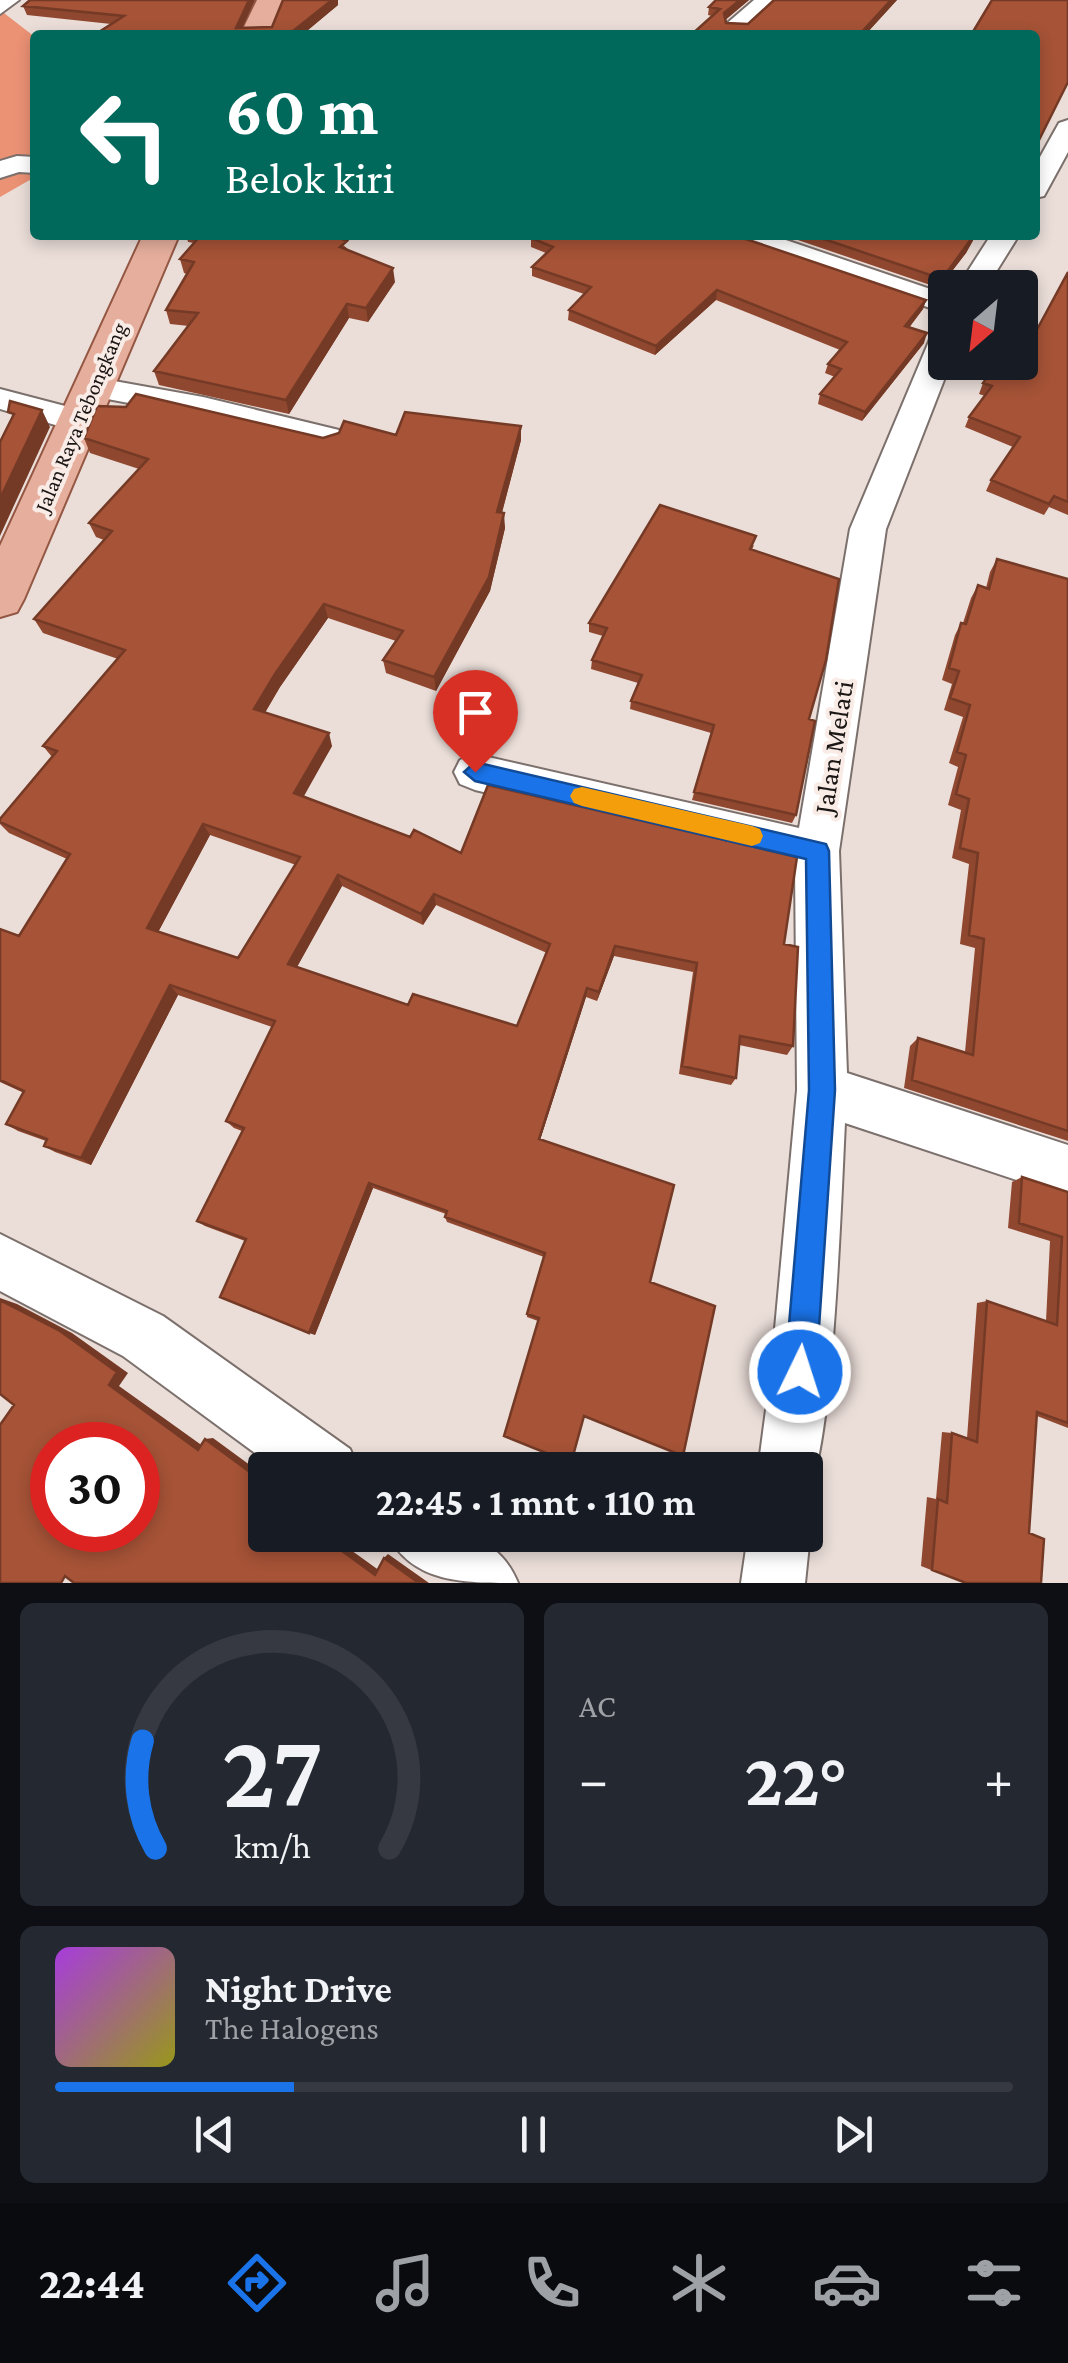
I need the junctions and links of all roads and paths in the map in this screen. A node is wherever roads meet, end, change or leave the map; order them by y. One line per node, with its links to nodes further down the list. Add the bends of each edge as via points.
1 (8, 0): 4 (street)
2 (271, 0): 6 (main road)
3 (767, 0): 5 (street)
4 (0, 7)
5 (736, 25)
6 (257, 30)
7 (1068, 128): 10 (street)
8 (30, 165): 9 (street)
9 (0, 170)
10 (1040, 181)
11 (159, 240): 18 (main road, Jalan Raya Tebongkang)
12 (759, 240): 15 (street)
13 (1003, 240): 14 (street)
14 (983, 270)
15 (928, 298)
16 (928, 380): 22 (street, Jalan Melati, via 868,528)
17 (0, 399): 18 (street)
18 (84, 404): 19 (street, via 203,407); 20 (main road, Jalan Raya Tebongkang)
19 (327, 438)
20 (2, 589)
21 (475, 772): 22 (street)
22 (817, 851): 23 (street, Jalan Melati)
23 (822, 1090): 24 (street); 27 (street, Jalan Melati)
24 (1068, 1171)
25 (0, 1261): 26 (street, via 143,1336)
26 (304, 1452)
27 (790, 1452)
28 (443, 1552): 30 (street)
29 (778, 1552): 31 (street)
30 (486, 1583)
31 (773, 1583)

